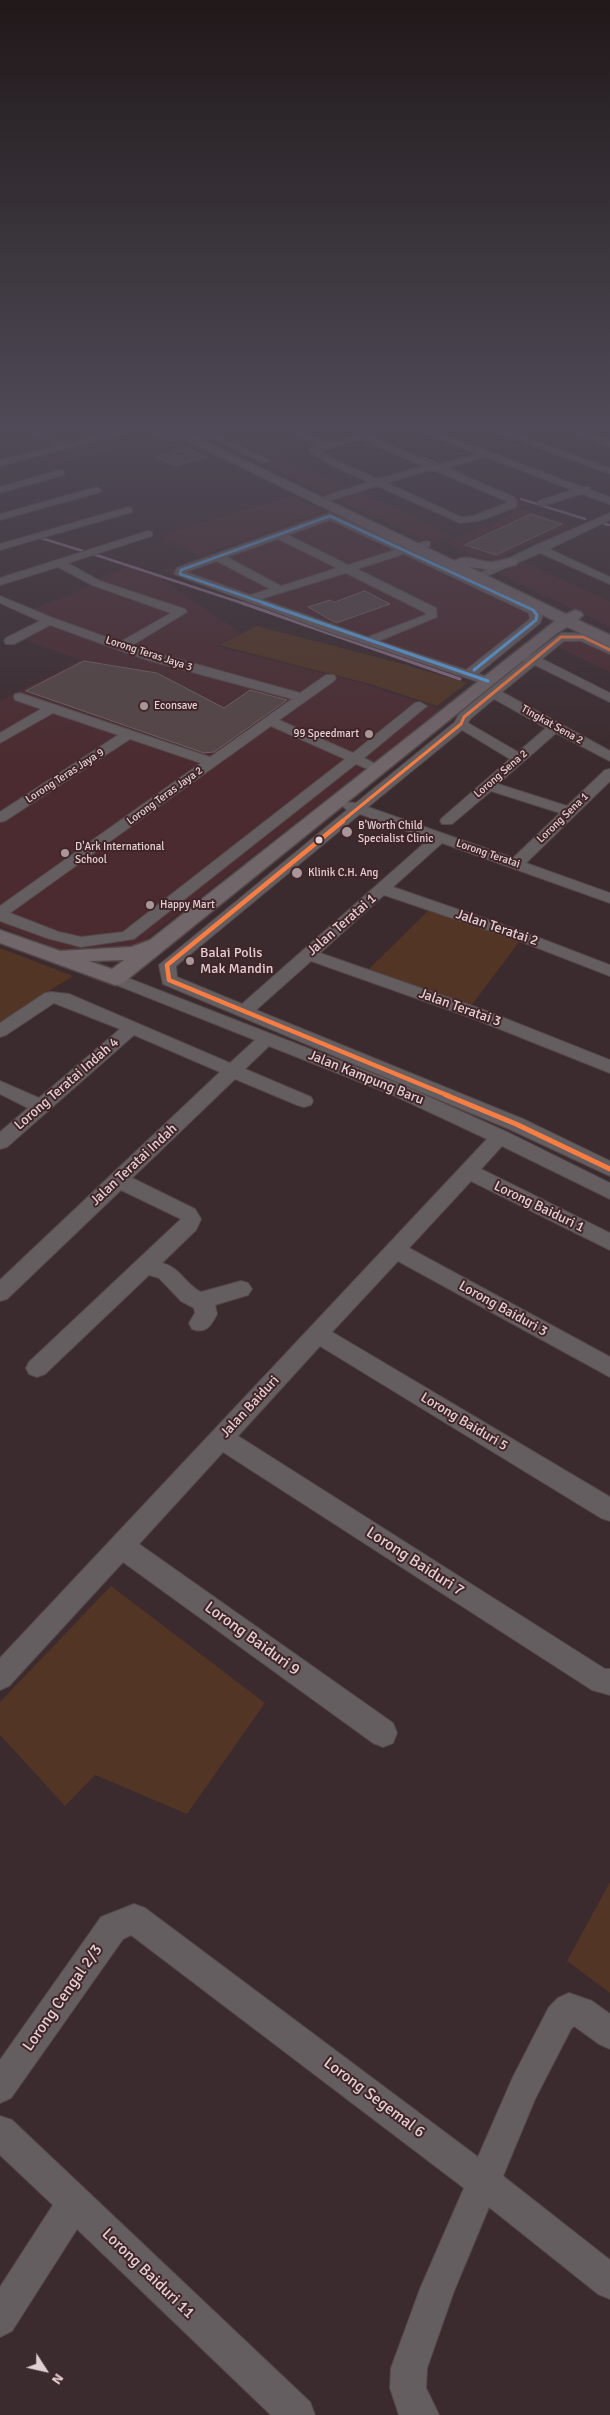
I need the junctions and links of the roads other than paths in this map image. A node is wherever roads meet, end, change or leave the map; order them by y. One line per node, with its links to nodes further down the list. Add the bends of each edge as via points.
1 (15, 543): 10 (street)
2 (121, 543): 16 (street)
3 (253, 543): 13 (street)
4 (295, 543): 18 (street)
5 (389, 543): 12 (street)
6 (416, 543): 9 (main road)
7 (416, 543): 9 (main road)
8 (550, 543): 11 (street)
9 (421, 545): 12 (street); 14 (main road); 20 (main road)
10 (0, 547)
11 (538, 548): 15 (street); 19 (street)
12 (403, 549): 18 (street); 37 (street, via 533,610 537,615 536,620)
13 (216, 556): 23 (street); 25 (street, Tingkat Sena 2, via 180,570 180,574)
14 (462, 562): 15 (main road, via 492,566); 20 (main road)
15 (511, 562): 20 (street)
16 (59, 563): 22 (street); 34 (street, via 96,583 181,612)
17 (604, 566): 19 (street)
18 (346, 568): 23 (street); 32 (street, via 432,611 431,617)
19 (591, 572): 21 (street)
20 (483, 575): 26 (main road); 27 (main road)
21 (610, 581)
22 (0, 582)
23 (279, 590): 25 (street)
24 (0, 599): 28 (street, Lorong Teras Jaya 3)
25 (250, 599): 32 (street, Tingkat Sena 2)
26 (544, 608): 27 (main road); 29 (main road, via 552,621)
27 (570, 617): 29 (main road); 30 (main road)
28 (49, 622): 31 (street); 34 (street, Lorong Teras Jaya 3)
29 (551, 630): 30 (main road, via 574,629); 36 (main road)
30 (596, 634): 33 (main road); 35 (street); 36 (street, via 561,637)
31 (10, 641)
32 (369, 641): 37 (street, Tingkat Sena 2)
33 (610, 641)
34 (122, 646): 41 (street, Lorong Teras Jaya 3, via 151,657)
35 (610, 650)
36 (526, 658): 39 (main road); 42 (street)
37 (468, 674): 39 (street, Tingkat Sena 2)
38 (330, 678): 41 (street, Lorong Teras Jaya 2)
39 (490, 687): 45 (main road); 47 (street, Tingkat Sena 2)
40 (20, 697): 44 (street)
41 (302, 698): 46 (street, Lorong Teras Jaya 2)
42 (610, 698)
43 (420, 706): 51 (street)
44 (53, 707): 48 (street); 49 (street)
45 (458, 718): 52 (street); 54 (main road); 58 (street)
46 (270, 721): 51 (street); 53 (street, Lorong Teras Jaya 2)
47 (555, 727): 50 (street, Tingkat Sena 2); 52 (street, Lorong Sena 2)
48 (130, 734): 53 (street); 60 (street, Lorong Teras Jaya 9)
49 (0, 739)
50 (610, 757)
51 (355, 758): 54 (street); 66 (street, via 128,936 81,942 53,935)
52 (518, 758): 56 (street, Lorong Sena 2)
53 (212, 762): 66 (street, Lorong Teras Jaya 2)
54 (379, 769): 57 (main road)
55 (610, 773): 59 (street, Lorong Sena 1)
56 (488, 785): 59 (street); 61 (street, Lorong Sena 2)
57 (338, 802): 58 (street, Lorong Teratai); 68 (main road)
58 (358, 809): 62 (street, Lorong Teratai); 73 (street, via 167,965 169,980)
59 (570, 812): 63 (street, Lorong Sena 1)
60 (0, 818)
61 (447, 822)
62 (440, 837): 63 (street, Lorong Teratai); 64 (street, Jalan Teratai 1)
63 (517, 863): 65 (street, Lorong Teratai)
64 (382, 890): 70 (street, Jalan Teratai 1); 71 (street, Jalan Teratai 2, via 523,937)
65 (610, 898)
66 (0, 914)
67 (0, 936): 69 (main road)
68 (159, 942): 69 (main road, via 135,952 81,956); 72 (main road)
69 (50, 954): 72 (main road)
70 (308, 954): 73 (street, Jalan Teratai 1); 77 (street, Jalan Teratai 3, via 468,1010)
71 (610, 971)
72 (115, 978): 76 (street, Jalan Kampung Baru)
73 (243, 1012): 84 (street, via 516,1124)
74 (133, 1028): 75 (street, via 63,998 50,997); 78 (street); 81 (street, Lorong Teratai Indah 4)
75 (0, 1031)
76 (267, 1038): 78 (street, Jalan Teratai Indah); 82 (street, Jalan Kampung Baru, via 400,1091)
77 (610, 1067)
78 (234, 1070): 80 (street); 86 (street, Jalan Teratai Indah)
79 (0, 1087): 81 (street)
80 (304, 1100)
81 (41, 1106): 83 (street, Lorong Teratai Indah 4)
82 (500, 1137): 85 (street, Jalan Baiduri); 87 (street, Jalan Kampung Baru)
83 (0, 1142)
84 (610, 1169)
85 (468, 1171): 88 (street, Lorong Baiduri 1); 90 (street, Jalan Baiduri)
86 (118, 1180): 89 (street, via 188,1214 189,1225); 94 (street, Jalan Teratai Indah)
87 (610, 1192)
88 (610, 1242)
89 (162, 1250): 91 (street); 92 (street, via 166,1255)
90 (395, 1250): 97 (street, Jalan Baiduri); 99 (street, Lorong Baiduri 3)
91 (145, 1266): 92 (street); 98 (street)
92 (166, 1272): 95 (street, via 188,1294)
93 (241, 1288): 95 (street)
94 (0, 1293)
95 (202, 1302): 96 (street, via 206,1314)
96 (200, 1323)
97 (317, 1334): 100 (street, Jalan Baiduri); 101 (street, Lorong Baiduri 5)
98 (37, 1368)
99 (610, 1368)
100 (221, 1438): 102 (street, Jalan Baiduri); 104 (street, Lorong Baiduri 7, via 481,1606 601,1680)
101 (610, 1510)
102 (122, 1546): 103 (street, Jalan Baiduri); 105 (street, Lorong Baiduri 9)
103 (0, 1677)
104 (610, 1682)
105 (383, 1733)
106 (134, 1919): 108 (street, Lorong Cengal 2/3, via 112,1928); 110 (street, Lorong Segemal 6)
107 (610, 2033): 110 (street, via 581,2012 569,2009 560,2018 524,2088)
108 (0, 2088)
109 (0, 2132): 111 (street, Lorong Baiduri 11)
110 (484, 2182): 112 (street, Lorong Segemal 6); 114 (street, via 437,2289 409,2368 408,2388)
111 (74, 2203): 113 (street); 115 (street, Lorong Baiduri 11)
112 (610, 2282)
113 (0, 2319)
114 (417, 2412)
115 (297, 2415)

